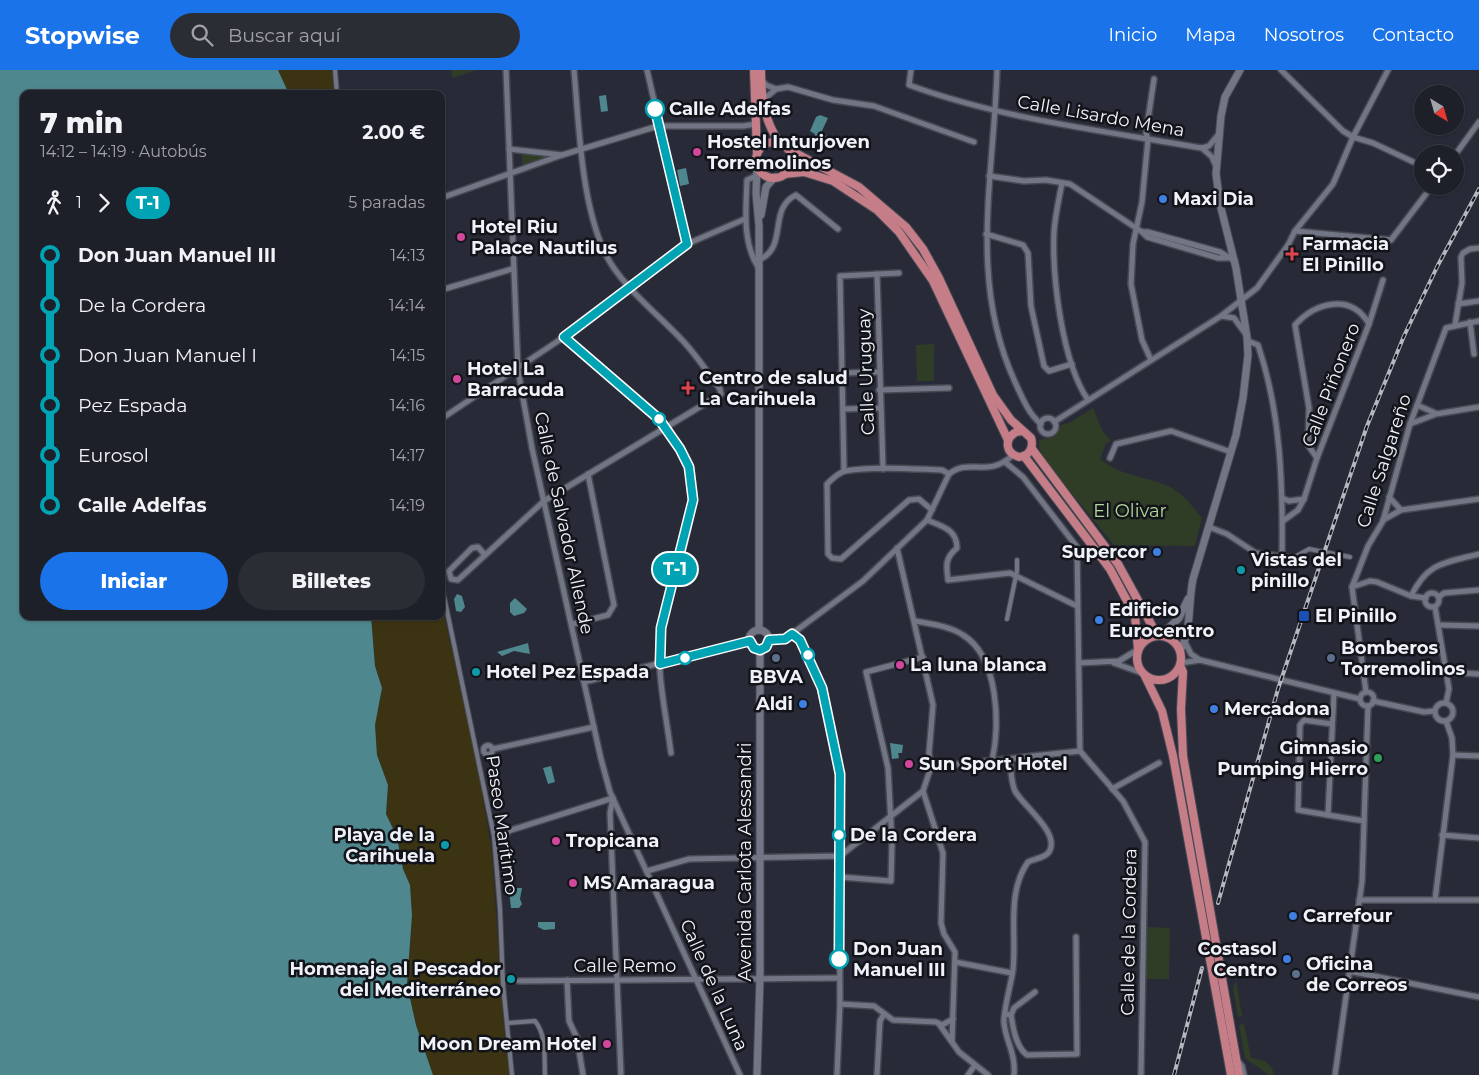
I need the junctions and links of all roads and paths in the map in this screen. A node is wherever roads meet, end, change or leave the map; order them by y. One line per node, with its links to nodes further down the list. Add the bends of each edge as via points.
1 (335, 70): 15 (street)
2 (506, 70): 28 (street, Calle de Salvador Allende)
3 (574, 70): 29 (street)
4 (646, 70): 20 (street)
5 (754, 70): 19 (main road)
6 (761, 70): 12 (main road)
7 (911, 70): 17 (street, Calle Lisardo Mena, via 909,85 952,101)
8 (997, 70): 17 (street)
9 (1240, 70): 21 (main road, via 1225,97)
10 (1281, 70): 22 (street)
11 (1388, 70): 22 (street)
12 (761, 79): 14 (street); 16 (main road)
13 (1154, 79): 23 (street, via 1146,133)
14 (776, 89): 16 (street); 24 (street, via 788,87 833,100 874,106)
15 (337, 90)
16 (763, 100): 25 (main road, via 768,124)
17 (996, 112): 23 (street, Calle Lisardo Mena); 39 (street)
18 (1479, 122): 26 (street)
19 (756, 124): 20 (street); 31 (main road)
20 (658, 126): 29 (street); 50 (street)
21 (1219, 135): 27 (street, Calle Lisardo Mena, via 1209,146); 34 (main road)
22 (1353, 137): 33 (street); 47 (street, via 1332,184)
23 (1148, 139): 27 (street, Calle Lisardo Mena); 48 (street)
24 (974, 142)
25 (780, 143): 30 (main road); 31 (main road, via 764,145)
26 (1462, 145)
27 (1202, 148): 34 (street, Calle Lisardo Mena)
28 (509, 149): 32 (street); 36 (street, Calle de Salvador Allende)
29 (582, 149): 32 (street); 58 (street, via 592,217 605,254)
30 (788, 149): 37 (main road, via 791,159); 89 (main road, via 859,187 906,227 939,278 994,395)
31 (757, 153): 35 (main road)
32 (562, 155): 36 (street)
33 (1414, 162)
34 (1215, 164): 52 (main road, via 1216,188)
35 (757, 166): 38 (main road); 40 (main road, via 764,175)
36 (510, 174): 43 (street); 54 (street, Calle de Salvador Allende)
37 (784, 174): 40 (main road); 92 (main road, via 804,172 833,181 877,210 899,232 933,281)
38 (756, 176): 44 (street, via 747,180); 45 (main road)
39 (989, 176): 41 (street); 49 (street)
40 (775, 178): 45 (main road, via 766,187)
41 (1062, 182): 48 (street, via 1085,193); 72 (street, via 1054,244 1058,302)
42 (1425, 195): 47 (street, via 1391,240)
43 (445, 197)
44 (745, 219): 50 (street); 53 (street, via 750,254)
45 (759, 226): 53 (main road)
46 (838, 229): 53 (street, via 796,195 783,207 774,250)
47 (1295, 230): 61 (street, via 1257,288)
48 (1140, 231): 52 (street, via 1220,252); 71 (street, via 1133,244 1131,284 1142,340)
49 (986, 234): 72 (street, via 1024,245 1028,253 1031,306 1044,366 1049,370); 86 (street, via 989,290 1005,360 1025,404)
50 (687, 244): 58 (street)
51 (1479, 248): 62 (street, via 1470,249 1461,257 1462,283)
52 (1231, 259): 61 (main road)
53 (759, 264): 137 (main road)
54 (512, 269): 59 (street); 73 (street, Calle de Salvador Allende)
55 (898, 273): 56 (street)
56 (877, 274): 74 (street, Calle Uruguay); 75 (street, via 840,276)
57 (1383, 280): 66 (street, Calle Piñonero)
58 (631, 288): 68 (street); 88 (street, via 690,348 720,389 721,394 717,398)
59 (445, 289)
60 (1479, 301): 62 (street)
61 (1241, 302): 63 (street); 69 (main road)
62 (1458, 304): 67 (street)
63 (1221, 316): 69 (street, via 1234,318); 71 (street)
64 (1479, 321): 65 (street)
65 (1470, 322): 67 (street); 70 (street)
66 (1369, 324): 98 (street, Calle Piñonero); 98 (street, via 1362,311 1345,305 1318,307 1295,325 1309,408 1308,445)
67 (1455, 325): 79 (street, Calle Salgareño, via 1446,328)
68 (564, 337): 73 (street); 88 (street, via 650,410)
69 (1248, 339): 94 (main road, via 1244,398); 105 (street, via 1258,345 1268,376 1275,409)
70 (1474, 354)
71 (1151, 360): 78 (street)
72 (1072, 364): 78 (street)
73 (518, 370): 84 (street); 108 (street, Calle de Salvador Allende)
74 (879, 372): 75 (street); 77 (street, Calle Uruguay)
75 (841, 373): 80 (street)
76 (948, 388): 77 (street)
77 (879, 390): 81 (street, Calle Uruguay)
78 (1088, 400): 85 (street)
79 (1417, 405): 83 (street); 87 (street, Calle Salgareño)
80 (843, 408): 81 (street); 101 (street)
81 (880, 408): 100 (street, Calle Uruguay)
82 (1479, 408): 83 (street)
83 (1436, 414): 87 (street)
84 (445, 416)
85 (1054, 422): 86 (street, via 1046,419); 90 (street, via 1056,427 1053,431)
86 (1041, 424): 90 (street)
87 (1410, 424): 104 (street, Calle Salgareño)
88 (664, 427): 102 (street); 151 (street, via 689,467 693,500 661,628)
89 (1022, 431): 91 (main road); 92 (main road)
90 (1042, 431): 91 (street)
91 (1031, 438): 93 (main road)
92 (1008, 440): 95 (main road, via 1008,448)
93 (1032, 449): 96 (main road); 139 (main road, via 1118,564)
94 (1231, 452): 97 (street, via 1171,431 1116,444); 114 (main road)
95 (1013, 454): 96 (main road); 99 (street)
96 (1024, 456): 143 (main road, via 1110,569 1135,616)
97 (1110, 458)
98 (1318, 458): 107 (street, Calle Piñonero)
99 (1006, 462): 103 (street, via 994,467 956,469); 130 (street, via 1023,477 1077,547)
100 (883, 469): 101 (street); 103 (street, via 942,470)
101 (844, 471): 109 (street, via 826,484 828,554 837,560 909,500 919,499)
102 (588, 474): 108 (street); 134 (street, via 614,605 608,615)
103 (949, 474): 109 (street)
104 (1389, 497): 110 (street); 112 (street, Calle Salgareño)
105 (1282, 498): 107 (street); 113 (street)
106 (1479, 499): 110 (street)
107 (1304, 500): 113 (street, Calle Piñonero, via 1298,510)
108 (544, 501): 117 (street); 134 (street, Calle de Salvador Allende)
109 (932, 510): 111 (street)
110 (1400, 510): 112 (street)
111 (927, 520): 115 (street); 122 (street, via 949,529 957,539 957,548 946,561 948,580 1010,573)
112 (1383, 520): 123 (street, Calle Salgareño, via 1368,546)
113 (1283, 521): 118 (street)
114 (1209, 527): 118 (street, via 1227,534 1256,554); 128 (main road)
115 (898, 548): 133 (street); 138 (street, via 863,581)
116 (1479, 554): 125 (street, via 1436,566 1424,573)
117 (485, 555): 117 (street, via 478,547 472,548 449,571 451,579 458,580)
118 (1282, 557): 120 (street)
119 (1350, 557): 120 (street, via 1309,549)
120 (1293, 558)
121 (1017, 560): 122 (street)
122 (1016, 576): 130 (street); 132 (street)
123 (1352, 586): 125 (street, via 1378,582); 157 (street, Calle Salgareño)
124 (1479, 590): 126 (street, via 1444,593)
125 (1411, 596): 127 (street)
126 (1439, 597): 127 (street, via 1431,593); 131 (street)
127 (1426, 598): 131 (street, via 1429,606)
128 (1189, 599): 139 (main road, via 1179,618); 142 (main road)
129 (445, 601): 209 (street, Paseo Marítimo, via 494,836)
130 (1077, 606): 149 (street)
131 (1435, 606): 135 (street)
132 (1007, 619)
133 (915, 621): 147 (street); 173 (street, via 963,634 982,656 994,690)
134 (572, 624): 156 (street, Calle de Salvador Allende)
135 (1439, 625): 136 (street); 153 (street)
136 (1479, 626)
137 (759, 630): 140 (main road, via 766,633); 141 (main road, via 753,632)
138 (792, 634): 140 (street, via 785,639); 185 (street, via 800,640 810,660 827,708 840,774)
139 (1159, 635): 143 (main road, via 1146,639); 145 (main road, via 1173,640)
140 (769, 640): 144 (main road)
141 (750, 641): 144 (main road, via 754,648); 151 (street)
142 (1185, 642): 145 (main road); 146 (street)
143 (1138, 649): 150 (street, via 1126,659); 154 (main road, via 1136,662)
144 (760, 650): 186 (main road, Avenida Carlota Alessandri)
145 (1180, 652): 146 (street); 152 (main road)
146 (1191, 654): 148 (street)
147 (922, 657): 175 (street, via 933,704); 180 (street, via 866,672 888,768)
148 (1200, 660): 152 (street); 158 (street)
149 (1079, 663): 150 (street); 168 (street)
150 (1111, 663): 154 (street)
151 (660, 664): 156 (street); 169 (street)
152 (1180, 664): 154 (main road, via 1177,671 1165,679 1151,679); 211 (main road, via 1183,672 1183,756)
153 (1446, 672): 155 (street); 161 (street, via 1449,688)
154 (1143, 674): 225 (main road, via 1162,711 1173,756)
155 (1479, 674)
156 (584, 682): 166 (street, Calle de Salvador Allende)
157 (1366, 692): 159 (street); 160 (street, via 1372,695)
158 (1334, 693): 159 (street); 165 (street)
159 (1360, 699): 162 (street, via 1363,705)
160 (1373, 701): 162 (street); 163 (street, via 1424,712)
161 (1446, 703): 163 (street, via 1439,704); 164 (street, via 1453,712 1452,718)
162 (1368, 706): 181 (street)
163 (1434, 711): 164 (street, via 1438,720)
164 (1446, 721): 170 (street)
165 (1332, 724): 179 (street); 179 (street, via 1304,720 1300,725 1298,810)
166 (594, 727): 167 (street); 178 (street, Calle de Salvador Allende)
167 (493, 749)
168 (1080, 751): 172 (street); 176 (street, Calle de la Cordera)
169 (671, 753)
170 (1454, 755): 171 (street); 183 (street)
171 (1479, 756)
172 (1010, 760): 173 (street); 195 (street, via 1016,792 1046,828 1052,843 1049,853 1028,862 1016,886)
173 (992, 761): 175 (street)
174 (1159, 763): 176 (street)
175 (931, 767): 177 (street)
176 (1112, 789): 224 (street, Calle de la Cordera, via 1123,801 1145,842)
177 (923, 792): 180 (street); 193 (street, via 943,853 942,923 944,934 955,952)
178 (613, 798): 182 (street); 187 (street, Calle de la Luna); 198 (street, via 610,813)
179 (1328, 815): 181 (street)
180 (891, 818): 185 (street); 188 (street, via 891,882)
181 (1364, 821): 189 (street)
182 (508, 831)
183 (1442, 835): 184 (street); 190 (street)
184 (1479, 838)
185 (840, 856): 186 (street); 188 (street)
186 (761, 857): 187 (street, via 689,859); 196 (main road, Avenida Carlota Alessandri)
187 (647, 871): 199 (street, Calle de la Luna)
188 (840, 877): 197 (street)
189 (1359, 900): 190 (street); 194 (street)
190 (1435, 900): 191 (street)
191 (1479, 900)
192 (1076, 937): 206 (street, via 1077,1054 1027,1055 1022,1051)
193 (955, 962): 195 (street); 207 (street)
194 (1349, 971): 203 (street); 228 (street)
195 (1012, 973): 206 (street)
196 (760, 977): 197 (street, Calle Remo); 199 (street, Calle Remo); 218 (main road, Avenida Carlota Alessandri)
197 (839, 978): 204 (street)
198 (617, 979): 199 (street, Calle Remo); 200 (street, Calle Remo); 216 (street)
199 (697, 979): 217 (street, Calle de la Luna)
200 (567, 980): 201 (street, Calle Remo); 215 (street, via 569,1021 577,1038)
201 (519, 981)
202 (1035, 992): 206 (street)
203 (1479, 997)
204 (840, 1004): 205 (street, via 874,1006); 219 (street)
205 (884, 1014): 208 (street, via 893,1020); 220 (street, via 880,1021)
206 (1008, 1014): 223 (street, via 1004,1022 1015,1062)
207 (953, 1019): 208 (street, via 946,1024); 210 (street)
208 (936, 1022): 210 (street)
209 (507, 1023): 213 (street, Paseo Marítimo); 214 (street, via 535,1021 540,1026 544,1038)
210 (952, 1041): 212 (street, via 959,1052)
211 (1236, 1058): 226 (main road); 227 (street)
212 (975, 1065): 221 (street); 222 (street)
213 (512, 1075)
214 (545, 1075)
215 (583, 1075)
216 (620, 1075)
217 (740, 1075)
218 (757, 1075)
219 (837, 1075)
220 (877, 1075)
221 (968, 1075)
222 (988, 1075)
223 (1014, 1075)
224 (1141, 1075)
225 (1231, 1075)
226 (1239, 1075)
227 (1244, 1075)
228 (1335, 1075)

